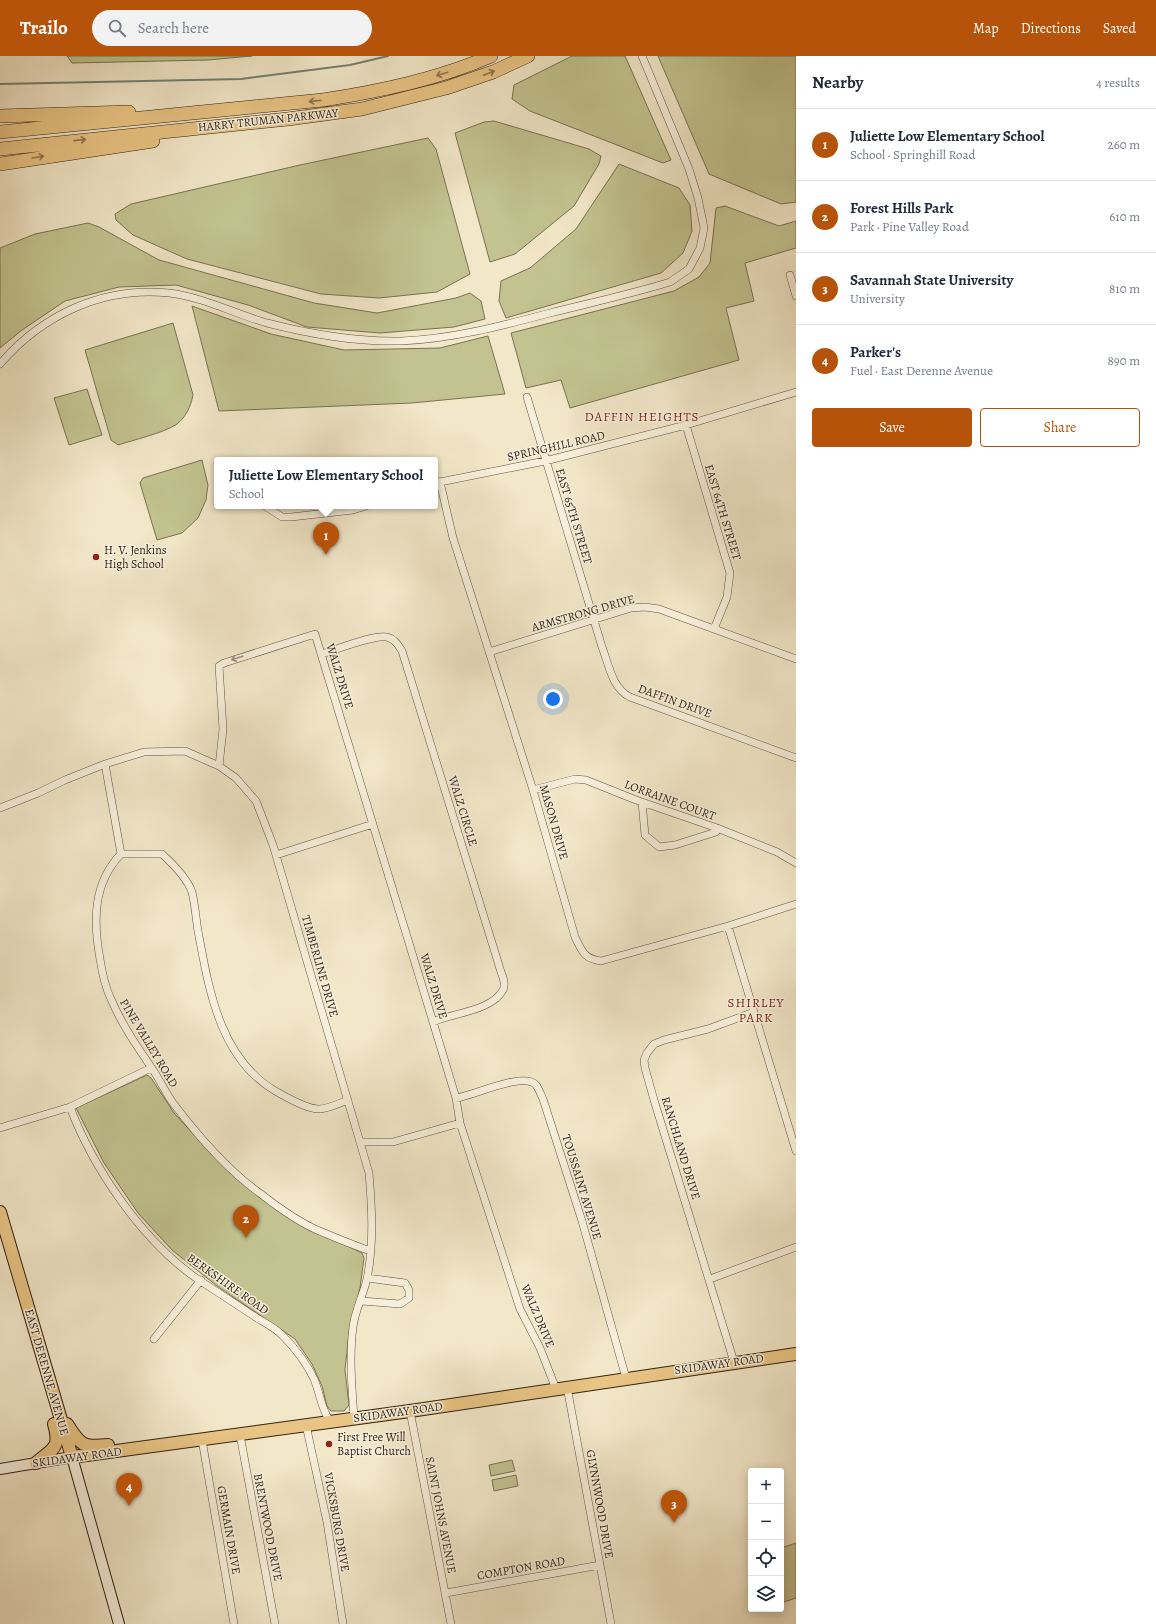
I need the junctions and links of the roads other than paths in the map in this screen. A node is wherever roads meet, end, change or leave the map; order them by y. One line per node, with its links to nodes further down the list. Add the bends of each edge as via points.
1 (491, 56): 5 (highway, HARRY TRUMAN PARKWAY, one-way to 5, via 441,74 359,94)
2 (528, 56): 4 (highway, HARRY TRUMAN PARKWAY, one-way to 2, via 469,80)
3 (642, 56): 12 (street, via 689,169 704,228 700,248 689,269 670,282 470,333 402,340 368,340 316,333 267,322 170,293 133,293 93,300 62,312 16,346)
4 (398, 101): 8 (highway, HARRY TRUMAN PARKWAY, one-way to 4, via 326,115); 9 (highway, one-way to 4, via 137,143 276,127 326,119)
5 (231, 110): 6 (highway); 7 (highway, HARRY TRUMAN PARKWAY)
6 (0, 116)
7 (0, 132)
8 (0, 149)
9 (0, 164)
10 (790, 275): 11 (street)
11 (796, 296)
12 (0, 364)
13 (796, 392): 15 (street, SPRINGHILL ROAD)
14 (527, 397): 16 (street, EAST 65TH STREET)
15 (686, 425): 16 (street, SPRINGHILL ROAD); 21 (street, EAST 64TH STREET, via 730,573 727,597)
16 (545, 461): 17 (street, SPRINGHILL ROAD); 20 (street, EAST 65TH STREET)
17 (438, 482): 22 (street, MASON DRIVE)
18 (270, 509): 19 (street, via 282,517)
19 (356, 509)
20 (594, 619): 21 (street, ARMSTRONG DRIVE, via 645,606); 22 (street, ARMSTRONG DRIVE); 25 (street, DAFFIN DRIVE, via 616,686 621,693)
21 (714, 629): 24 (street, ARMSTRONG DRIVE)
22 (489, 652): 28 (street, MASON DRIVE)
23 (321, 654): 27 (street, WALZ DRIVE, one-way to 27, via 315,634 219,666 223,729); 31 (street, WALZ DRIVE); 39 (street, WALZ CIRCLE, via 377,636 388,637 397,642 402,651 499,964 504,982 503,990 496,998 489,1003)
24 (796, 659)
25 (796, 758)
26 (106, 764): 27 (street, TIMBERLINE DRIVE, via 144,752 185,751); 30 (street, TIMBERLINE DRIVE); 33 (street)
27 (219, 766): 34 (street, TIMBERLINE DRIVE, via 236,778 256,801)
28 (533, 790): 29 (street, LORRAINE COURT, via 581,779); 37 (street, MASON DRIVE, via 575,937 584,954 591,960 601,961)
29 (642, 802): 32 (street, LORRAINE COURT); 32 (street, via 645,835 659,846 675,845 716,832)
30 (0, 808)
31 (373, 824): 34 (street); 39 (street, WALZ DRIVE)
32 (717, 828): 35 (street, LORRAINE COURT, via 777,852)
33 (121, 854): 40 (street, PINE VALLEY ROAD, via 106,872 100,888 96,905 95,935 110,999 134,1044); 42 (street, via 162,854 175,866 192,891 206,975 219,1022 236,1054 270,1088 295,1102 319,1109)
34 (276, 855): 42 (street, TIMBERLINE DRIVE)
35 (796, 863)
36 (796, 904): 37 (street, MASON DRIVE)
37 (728, 926): 38 (street)
38 (754, 1012): 47 (street); 52 (street, RANCHLAND DRIVE, via 708,1029 654,1044 644,1060 644,1068)
39 (433, 1022): 41 (street, WALZ DRIVE)
40 (151, 1068): 43 (street); 50 (street, PINE VALLEY ROAD, via 172,1102 195,1131 239,1177 260,1194 321,1232)
41 (456, 1098): 44 (street, WALZ DRIVE); 58 (street, TOUSSAINT AVENUE, via 525,1080 536,1084 582,1221)
42 (348, 1100): 46 (street, TIMBERLINE DRIVE)
43 (70, 1107): 45 (street); 53 (street, BERKSHIRE ROAD, via 89,1149 136,1219 166,1253)
44 (460, 1123): 46 (street, via 394,1142); 59 (street, WALZ DRIVE, via 520,1309)
45 (0, 1128)
46 (360, 1142): 50 (street, TIMBERLINE DRIVE, via 370,1180 373,1211)
47 (796, 1151)
48 (0, 1212): 60 (main road, EAST DERENNE AVENUE)
49 (796, 1247): 52 (street)
50 (370, 1251): 51 (street, TIMBERLINE DRIVE)
51 (367, 1278): 54 (street, TIMBERLINE DRIVE); 54 (street, via 405,1283 409,1290 409,1298 400,1304)
52 (710, 1279): 57 (street, RANCHLAND DRIVE)
53 (201, 1280): 55 (street); 63 (street, BERKSHIRE ROAD, via 281,1334 313,1379 324,1413)
54 (362, 1301): 62 (street, TIMBERLINE DRIVE, via 353,1325)
55 (154, 1339)
56 (796, 1354): 57 (main road, SKIDAWAY ROAD)
57 (734, 1362): 58 (main road, SKIDAWAY ROAD)
58 (626, 1378): 59 (main road, SKIDAWAY ROAD)
59 (561, 1388): 61 (main road, SKIDAWAY ROAD); 71 (street, GLYNNWOOD DRIVE)
60 (57, 1407): 67 (main road, via 74,1436 86,1446 140,1443); 68 (main road, EAST DERENNE AVENUE); 69 (main road, via 51,1411 57,1443 54,1449)
61 (410, 1411): 62 (main road, SKIDAWAY ROAD); 72 (street, SAINT JOHNS AVENUE)
62 (354, 1418): 63 (main road, SKIDAWAY ROAD)
63 (330, 1421): 64 (main road, SKIDAWAY ROAD)
64 (306, 1425): 65 (main road, SKIDAWAY ROAD); 76 (street, VICKSBURG DRIVE, via 327,1522)
65 (240, 1435): 66 (main road, SKIDAWAY ROAD); 75 (street, BRENTWOOD DRIVE)
66 (202, 1440): 67 (main road, SKIDAWAY ROAD); 74 (street, GERMAIN DRIVE)
67 (152, 1447): 68 (main road, SKIDAWAY ROAD)
68 (72, 1457): 69 (main road, SKIDAWAY ROAD); 73 (main road, EAST DERENNE AVENUE)
69 (36, 1463): 70 (main road, SKIDAWAY ROAD)
70 (0, 1469)
71 (600, 1565): 72 (street, COMPTON ROAD); 78 (street, GLYNNWOOD DRIVE)
72 (446, 1593): 77 (street, SAINT JOHNS AVENUE)
73 (119, 1624)
74 (234, 1624)
75 (275, 1624)
76 (343, 1624)
77 (451, 1624)
78 (611, 1624)

